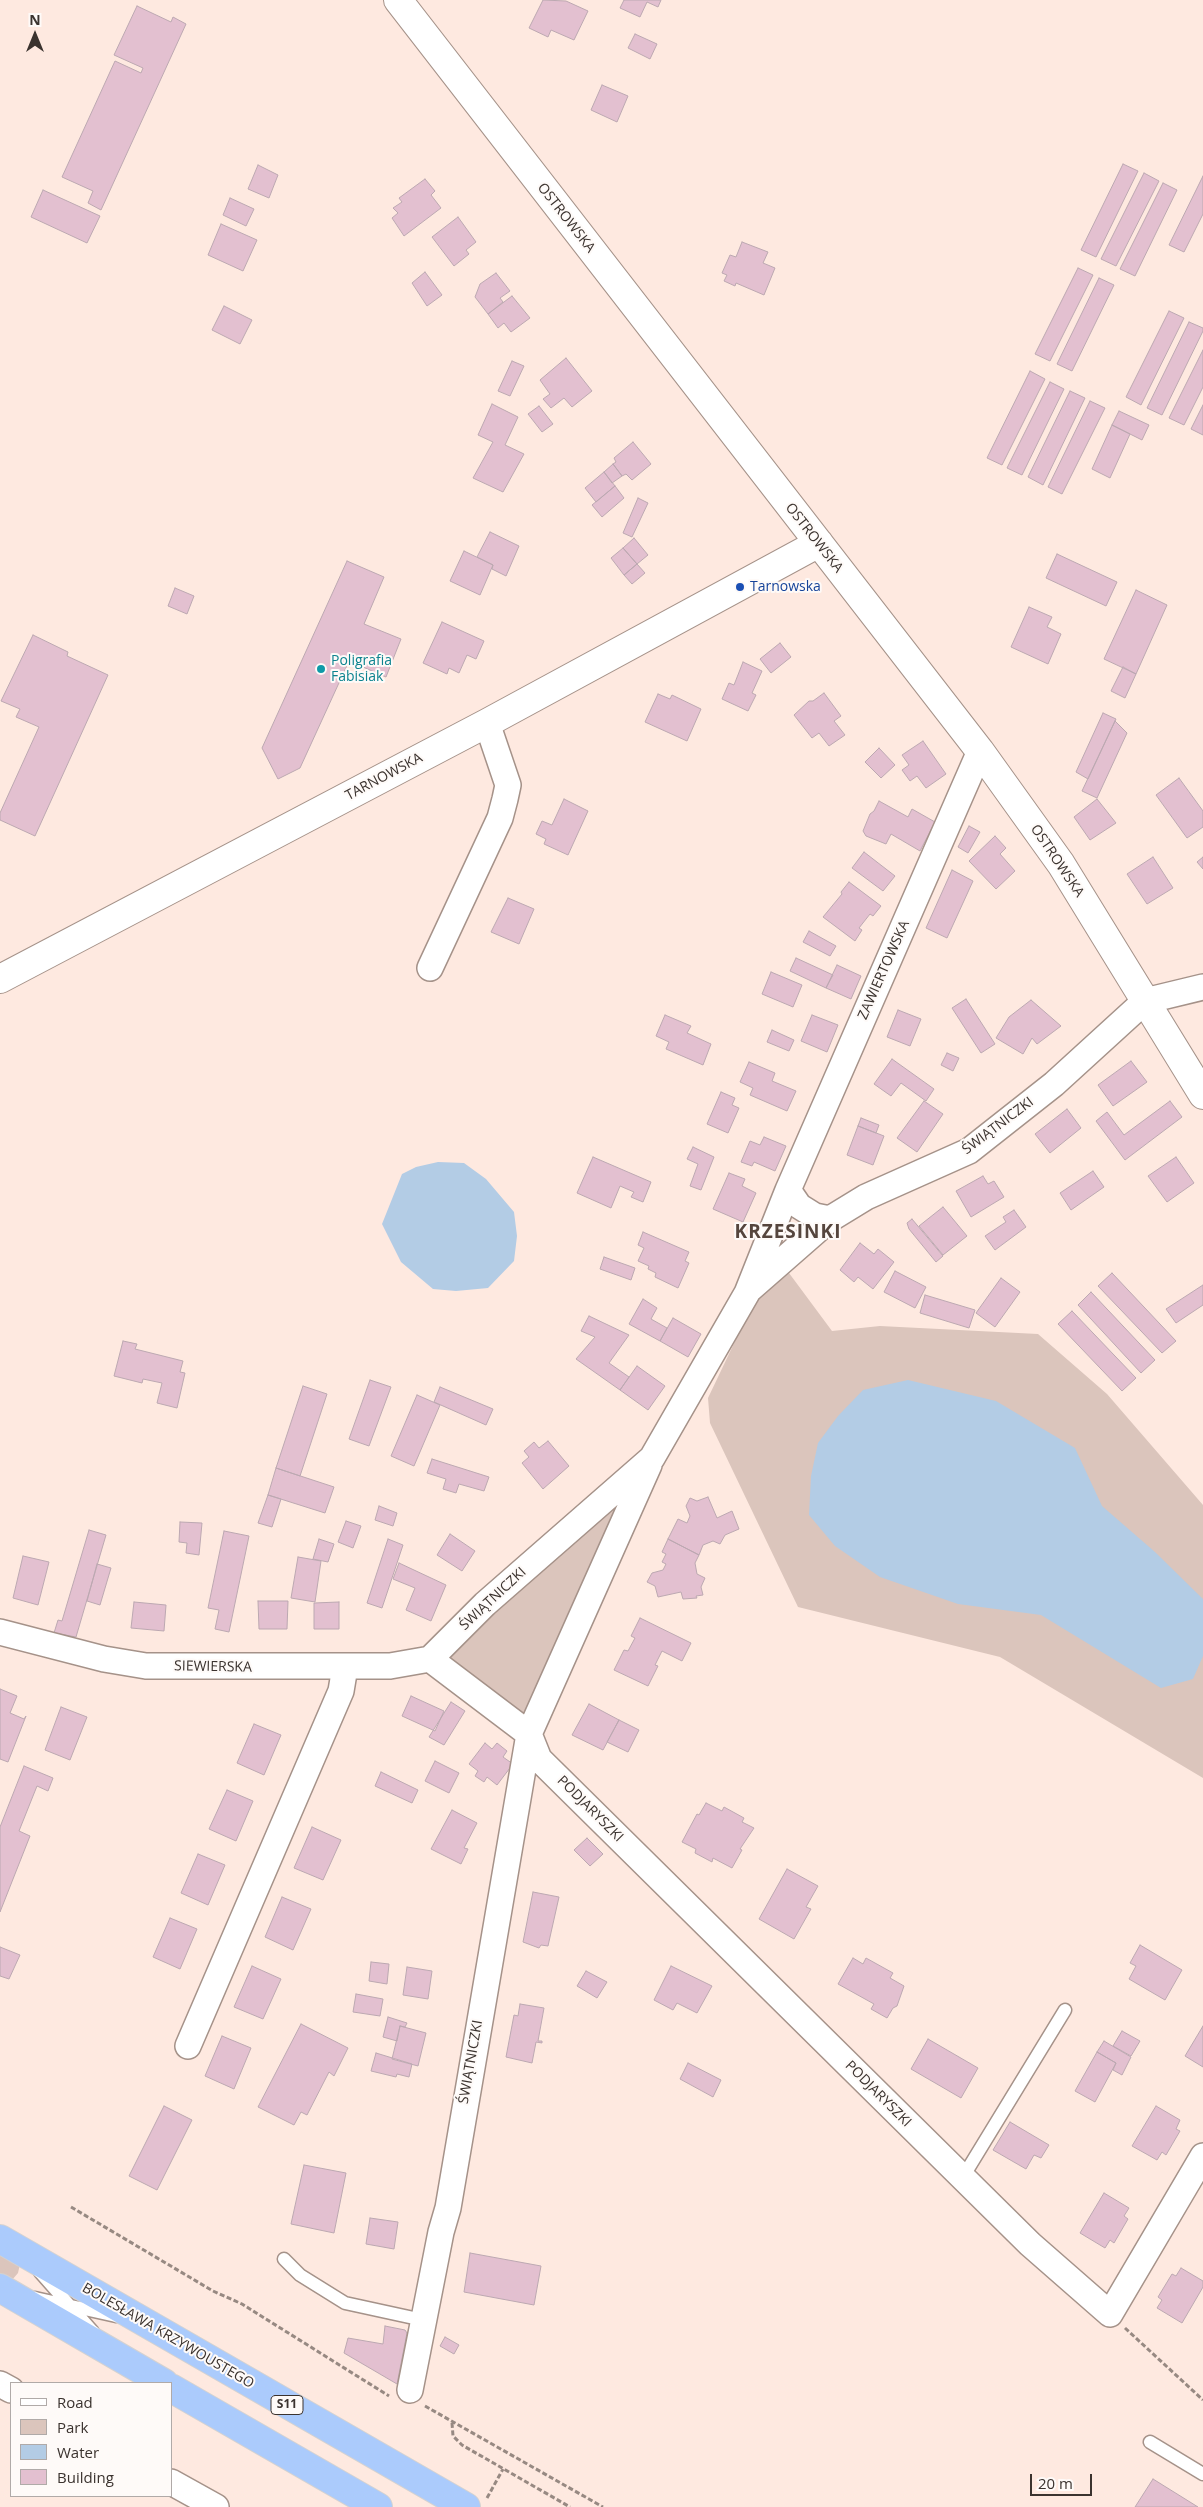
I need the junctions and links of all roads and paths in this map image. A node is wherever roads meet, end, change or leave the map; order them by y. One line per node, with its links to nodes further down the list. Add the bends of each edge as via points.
1 (398, 0): 2 (street, OSTROWSKA)
2 (818, 543): 3 (street, TARNOWSKA); 4 (street, OSTROWSKA)
3 (487, 723): 5 (street, via 508,785 505,800 500,818); 6 (street, TARNOWSKA)
4 (980, 751): 8 (street, OSTROWSKA, via 1061,864); 10 (street, ZAWIERTOWSKA)
5 (430, 968)
6 (0, 979)
7 (1203, 987): 8 (street)
8 (1146, 1000): 9 (street, OSTROWSKA); 11 (street, ŚWIĄTNICZKI, via 1054,1084 969,1151 866,1197)
9 (1203, 1095)
10 (788, 1190): 11 (street, via 799,1206 815,1216); 12 (street, ŚWIĄTNICZKI)
11 (830, 1220): 12 (street, ŚWIĄTNICZKI)
12 (747, 1293): 13 (street, ŚWIĄTNICZKI)
13 (652, 1458): 15 (street, ŚWIĄTNICZKI, via 485,1604); 17 (street, ŚWIĄTNICZKI)
14 (0, 1632): 16 (street, SIEWIERSKA, via 104,1660 146,1666)
15 (430, 1659): 16 (street, SIEWIERSKA, via 390,1666); 17 (street)
16 (345, 1667): 19 (street, via 341,1691)
17 (529, 1734): 21 (street, PODJARYSZKI, via 538,1759); 28 (street, ŚWIĄTNICZKI, via 448,2208 440,2232)
18 (1065, 2010): 21 (lane)
19 (188, 2046)
20 (1203, 2156): 27 (street)
21 (963, 2177): 27 (street, PODJARYSZKI, via 1030,2244)
22 (71, 2207): 33 (path, via 206,2287 242,2304 363,2378 385,2395 402,2397)
23 (7, 2243): 26 (lane, via 24,2254); 29 (highway, BOLESŁAWA KRZYWOUSTEGO / S11)
24 (284, 2259): 28 (lane, via 300,2275 345,2303)
25 (0, 2287): 26 (lane); 30 (highway)
26 (70, 2306): 29 (lane); 30 (lane)
27 (1110, 2314): 34 (path)
28 (423, 2320): 33 (street, ŚWIĄTNICZKI)
29 (152, 2327): 40 (highway, BOLESŁAWA KRZYWOUSTEGO / S11)
30 (122, 2359): 31 (highway)
31 (162, 2382)
32 (172, 2389): 42 (highway)
33 (410, 2390): 35 (path, via 425,2406)
34 (1203, 2400)
35 (452, 2422): 37 (path, via 453,2436 462,2445); 44 (path)
36 (1150, 2442): 38 (lane)
37 (504, 2469): 40 (path); 43 (path)
38 (1203, 2474)
39 (172, 2483): 41 (street)
40 (476, 2503)
41 (216, 2507)
42 (378, 2507)
43 (570, 2507)
44 (603, 2507)

